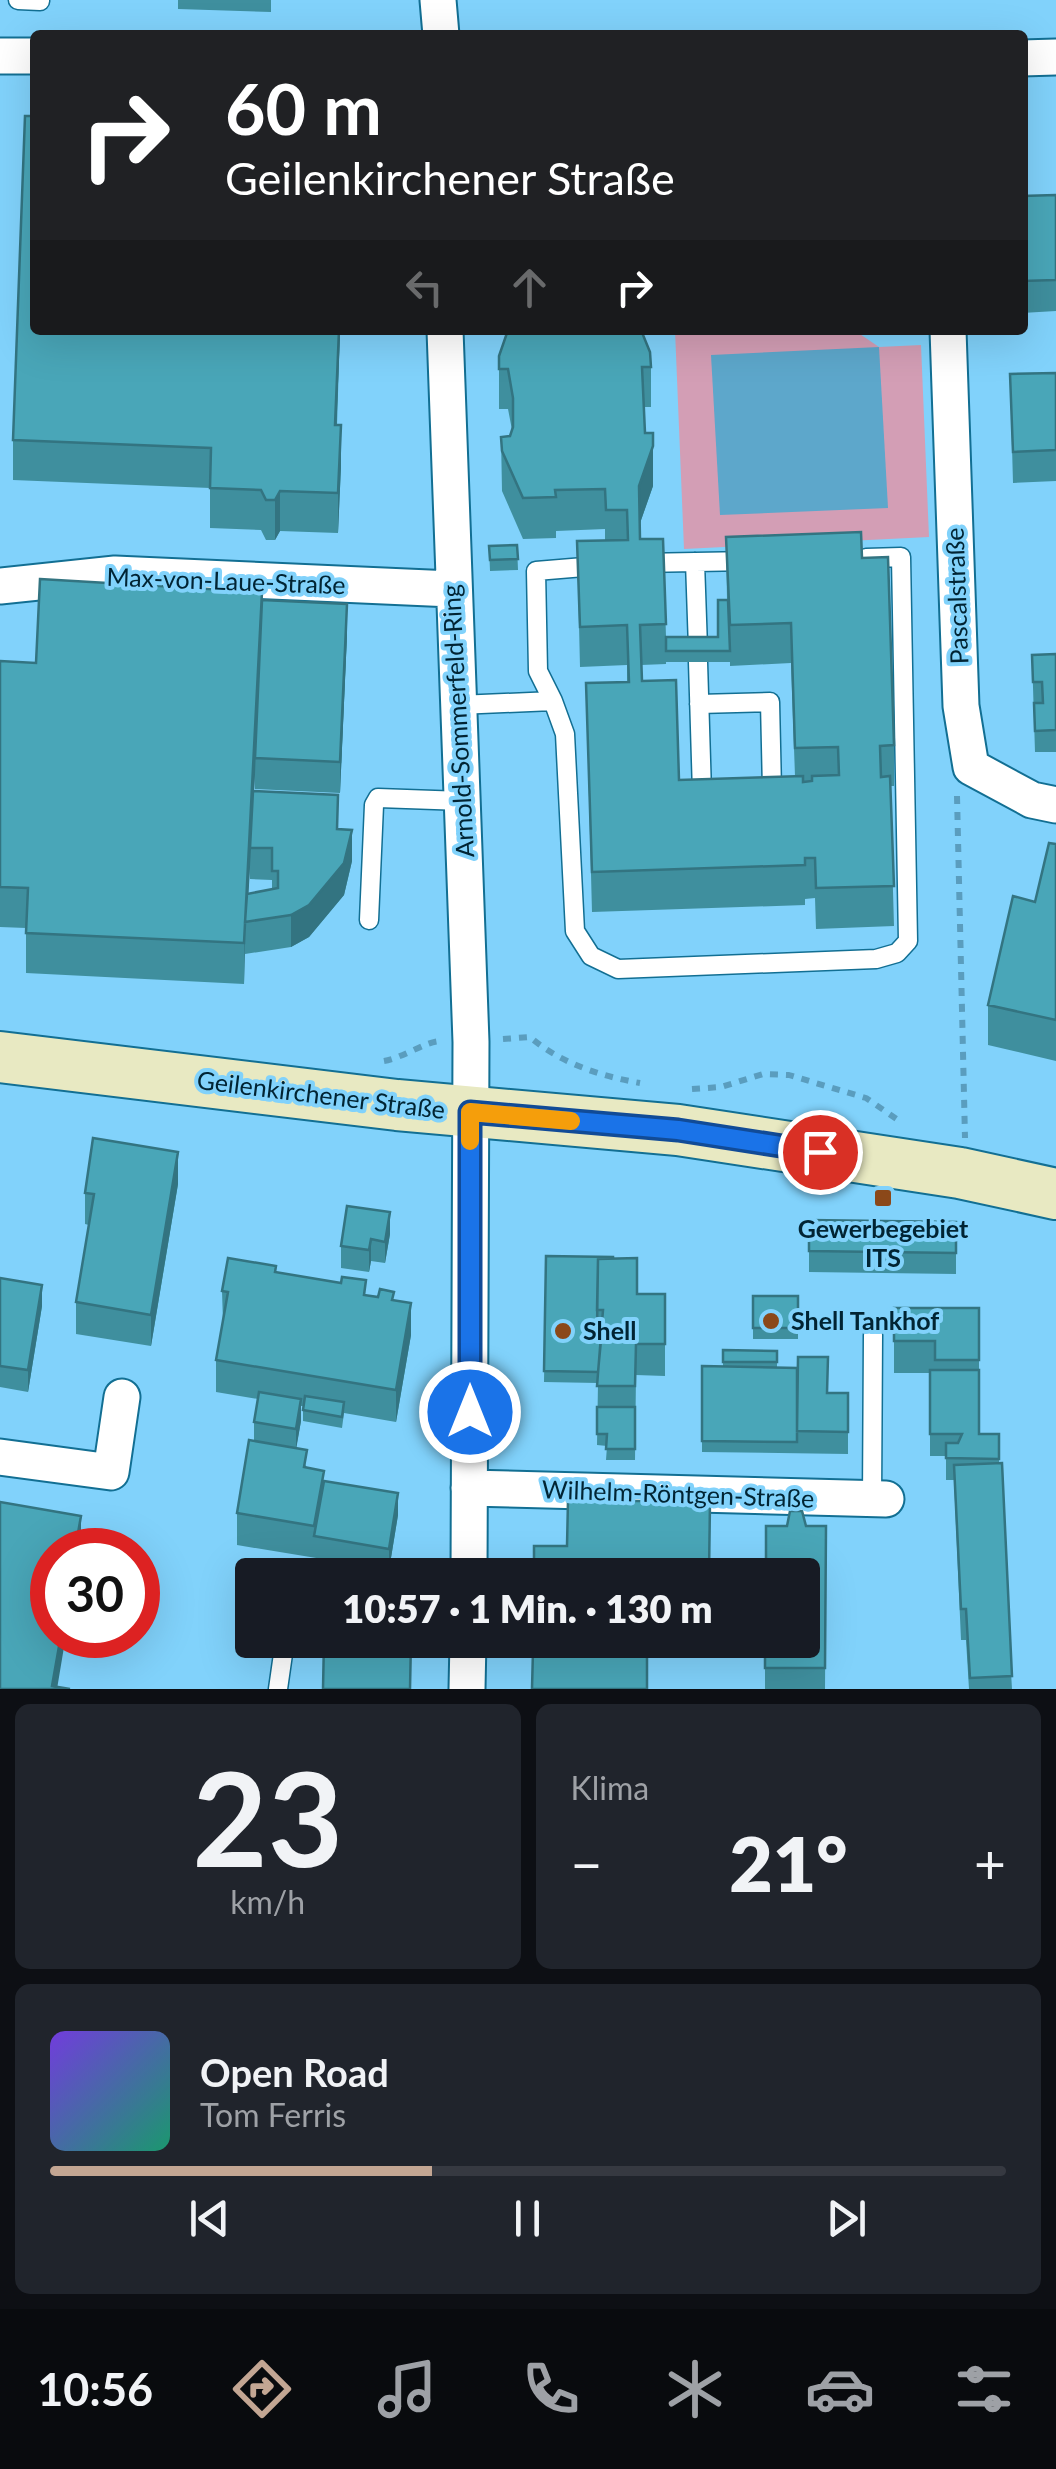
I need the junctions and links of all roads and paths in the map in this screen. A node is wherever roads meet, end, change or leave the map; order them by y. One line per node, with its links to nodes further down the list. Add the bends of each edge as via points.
1 (18, 0): 3 (lane)
2 (438, 0): 4 (street)
3 (40, 1)
4 (441, 30)
5 (0, 56): 6 (street)
6 (30, 56)
7 (1056, 57): 8 (street)
8 (1028, 58)
9 (446, 335): 17 (street, Arnold-Sommerfeld-Ring)
10 (948, 335): 21 (street, Pascalstraße, via 960,689)
11 (845, 558): 18 (lane, via 901,558 908,941 897,953 876,960 618,969 592,956 575,931 565,734)
12 (770, 560): 13 (lane)
13 (695, 562): 14 (lane); 19 (lane)
14 (640, 563)
15 (609, 564): 18 (lane, via 536,572 538,671)
16 (0, 586): 17 (street, Max-von-Laue-Straße, via 116,574)
17 (452, 589): 20 (street, Arnold-Sommerfeld-Ring)
18 (554, 701): 20 (lane)
19 (699, 704): 19 (lane, via 702,792 772,790 770,702)
20 (458, 706): 22 (street, Arnold-Sommerfeld-Ring)
21 (971, 768): 23 (street); 32 (path, via 955,799 966,1146)
22 (463, 801): 24 (lane, via 378,798); 25 (street, Arnold-Sommerfeld-Ring)
23 (1056, 805)
24 (369, 920)
25 (471, 1042): 27 (path, via 430,1041 409,1056); 28 (path, via 530,1036 584,1068); 30 (street, Arnold-Sommerfeld-Ring)
26 (0, 1058): 30 (street, Geilenkirchener Straße)
27 (376, 1062)
28 (660, 1086)
29 (679, 1090): 31 (path, via 790,1074 866,1098)
30 (470, 1112): 33 (street, Geilenkirchener Straße, via 678,1130); 37 (street)
31 (911, 1126)
32 (952, 1140)
33 (1056, 1194)
34 (874, 1335): 38 (lane)
35 (122, 1397): 36 (street, via 111,1472)
36 (0, 1457)
37 (470, 1488): 38 (street, Wilhelm-Röntgen-Straße); 39 (street)
38 (879, 1499)
39 (468, 1558)
40 (282, 1658): 42 (lane)
41 (468, 1658): 43 (street)
42 (278, 1689)
43 (467, 1689)

